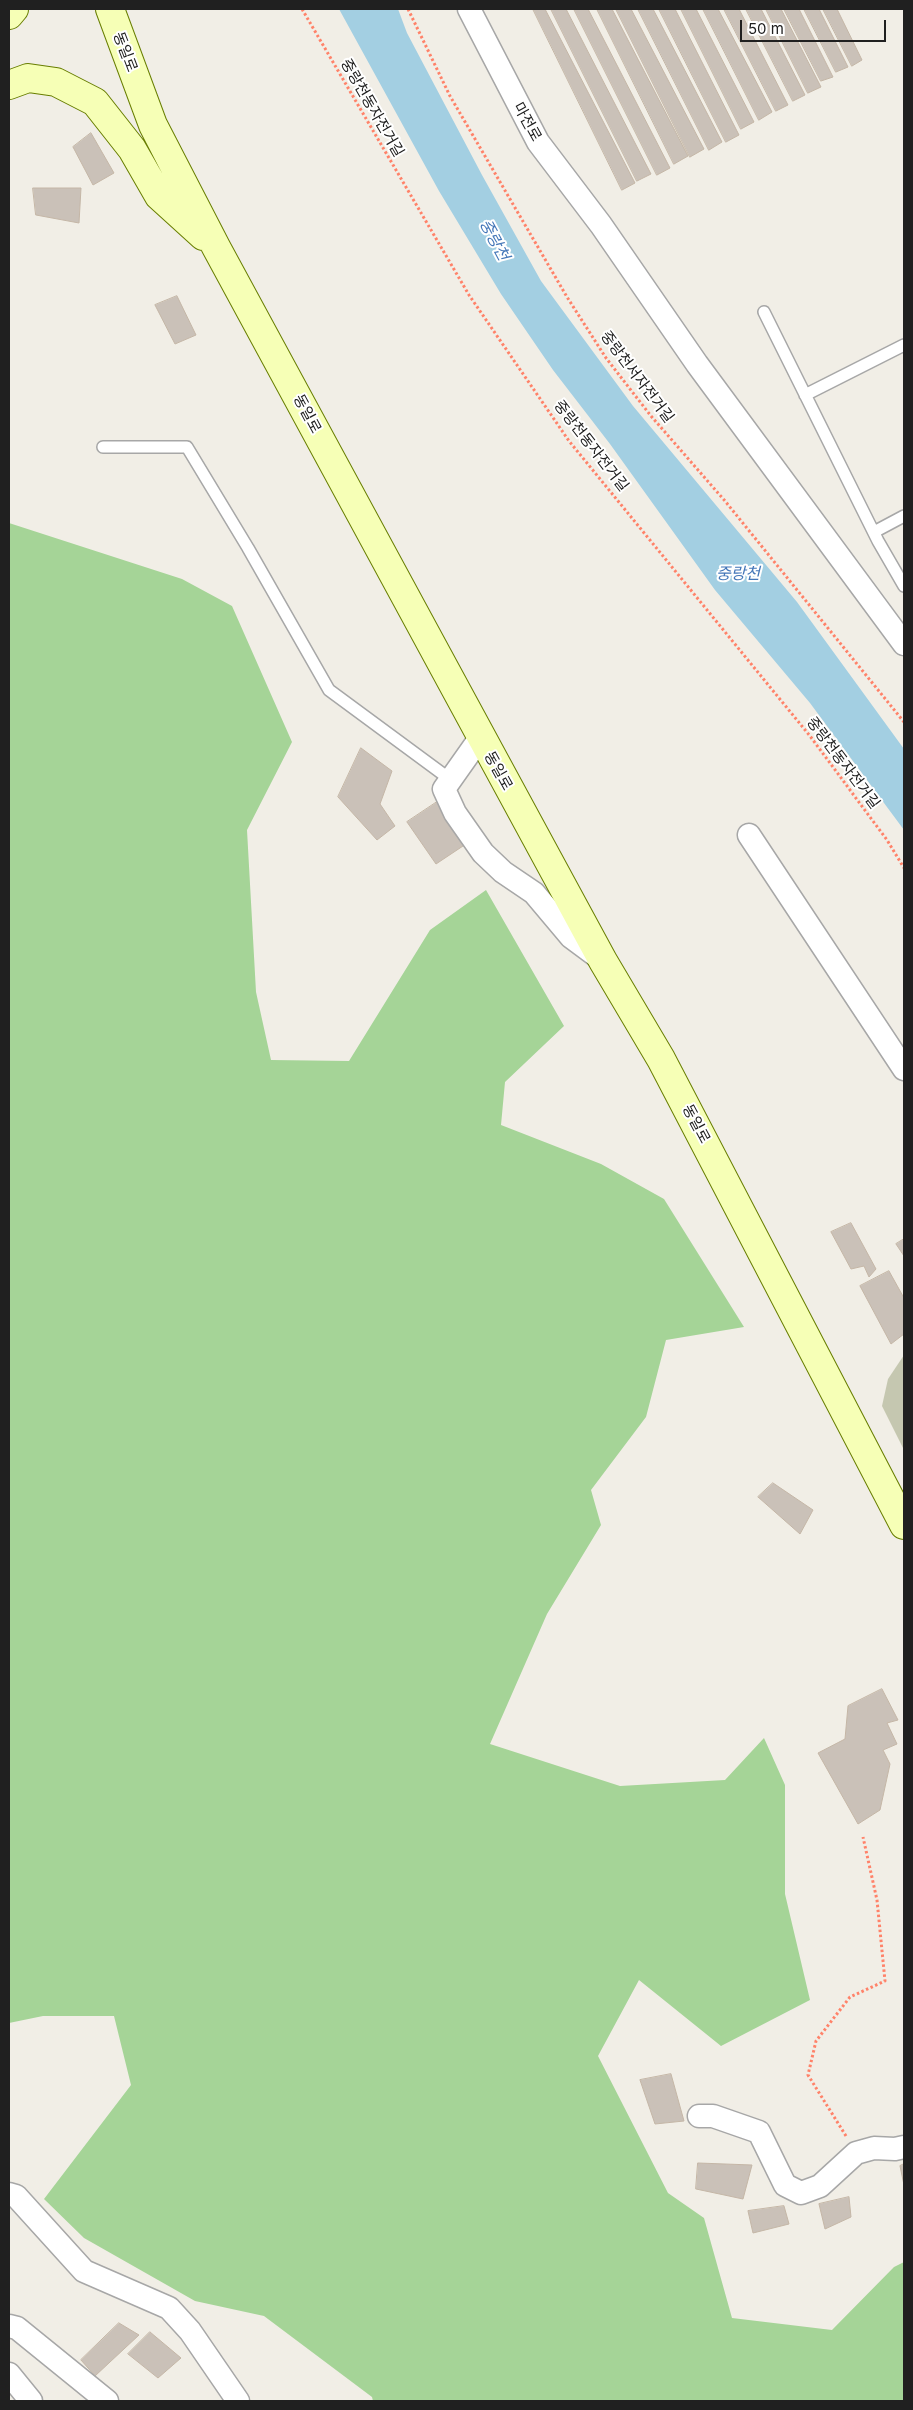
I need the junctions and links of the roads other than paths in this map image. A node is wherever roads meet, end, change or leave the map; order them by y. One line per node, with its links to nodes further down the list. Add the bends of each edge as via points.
1 (14, 9): 4 (street)
2 (110, 9): 6 (street, 동일로, via 153,125)
3 (469, 9): 14 (street, 마전로, via 538,142)
4 (9, 15)
5 (9, 85): 6 (street, via 28,78 56,82 96,102 132,149 160,196)
6 (216, 247): 15 (street, 동일로)
7 (764, 312): 9 (lane)
8 (904, 345): 9 (lane)
9 (805, 395): 12 (lane)
10 (103, 447): 16 (lane, via 187,447 329,690)
11 (904, 516): 12 (lane)
12 (874, 532): 13 (lane)
13 (904, 586)
14 (904, 644)
15 (480, 738): 16 (street); 18 (street, 동일로)
16 (451, 780): 18 (street, via 444,789 455,813 483,853 503,872 534,893 571,937)
17 (750, 835): 19 (street)
18 (603, 961): 20 (street, 동일로, via 662,1059)
19 (904, 1070)
20 (904, 1524)
21 (699, 2116): 22 (street, via 713,2116 759,2132 785,2185 801,2193 820,2186 856,2153 874,2148)
22 (904, 2147)
23 (9, 2194): 28 (street, via 16,2196 84,2271 169,2308 190,2331)
24 (9, 2326): 27 (street, via 17,2328)
25 (9, 2374): 26 (street)
26 (31, 2401)
27 (107, 2401)
28 (238, 2401)

